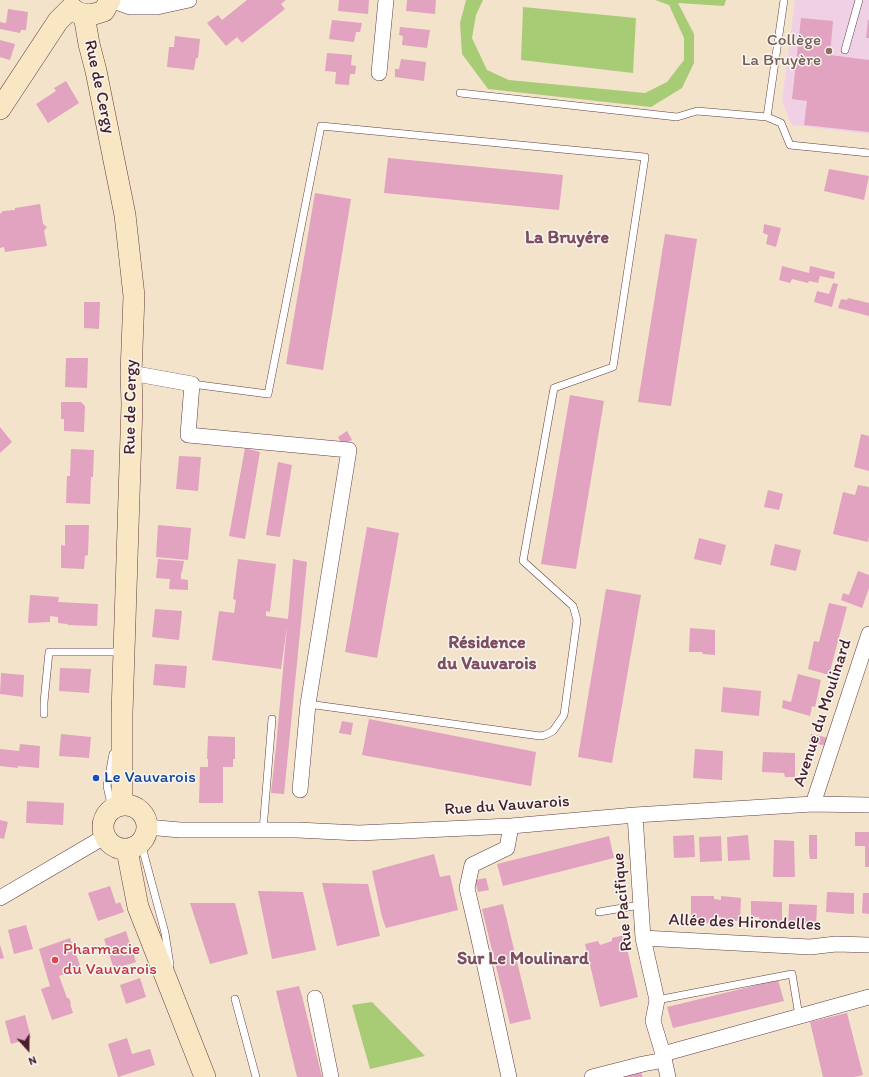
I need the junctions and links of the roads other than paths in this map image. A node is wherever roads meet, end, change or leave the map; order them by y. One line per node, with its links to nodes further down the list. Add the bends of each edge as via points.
1 (110, 0): 2 (street, via 130,6 157,7); 6 (street, via 104,11 91,15)
2 (189, 0)
3 (386, 0): 8 (street)
4 (784, 0): 11 (lane)
5 (859, 0): 7 (lane)
6 (75, 7): 10 (street, via 58,21); 13 (street, Rue de Cergy, via 90,44 125,215 134,296)
7 (845, 50)
8 (379, 74)
9 (460, 93): 11 (lane, via 677,116 698,111)
10 (0, 109)
11 (767, 117): 12 (lane, via 781,123 790,145)
12 (869, 153)
13 (131, 373): 14 (street); 16 (street, Rue de Cergy)
14 (192, 384): 17 (street, via 188,435 349,450); 17 (lane, via 268,394 321,126 645,157 613,367 554,388 523,561 574,606 578,620 564,715 553,731 540,736)
15 (869, 634): 21 (street, Avenue du Moulinard)
16 (124, 652): 18 (lane, via 49,652); 23 (street, Rue de Cergy)
17 (308, 704): 20 (street)
18 (44, 714)
19 (272, 719): 26 (lane)
20 (300, 790)
21 (813, 804): 22 (street, Rue du Vauvarois); 24 (street, Rue du Vauvarois)
22 (869, 805)
23 (117, 807): 27 (street, via 106,815 102,827); 28 (street, via 132,806 144,816)
24 (635, 815): 25 (street, Rue du Vauvarois); 30 (street, Rue Pacifique)
25 (511, 826): 26 (street, Rue du Vauvarois, via 359,833); 43 (street, via 507,848 472,865 467,888)
26 (263, 830): 28 (street, Rue du Vauvarois, via 180,830)
27 (104, 837): 28 (street, via 116,848); 29 (street)
28 (138, 840): 40 (street, via 138,907)
29 (0, 898)
30 (640, 905): 31 (lane); 32 (street, Rue Pacifique)
31 (599, 912)
32 (643, 938): 33 (street, Allée des Hirondelles, via 810,947 836,944); 37 (street, Rue Pacifique)
33 (869, 945)
34 (869, 997): 38 (street)
35 (235, 998): 41 (lane)
36 (315, 998): 42 (street)
37 (657, 1000): 38 (lane, via 792,974); 39 (street, Rue Pacifique, via 653,1021)
38 (800, 1016): 39 (street)
39 (663, 1057): 44 (street); 45 (street, Rue Pacifique)
40 (205, 1077)
41 (256, 1077)
42 (331, 1077)
43 (509, 1077)
44 (592, 1077)
45 (668, 1077)

